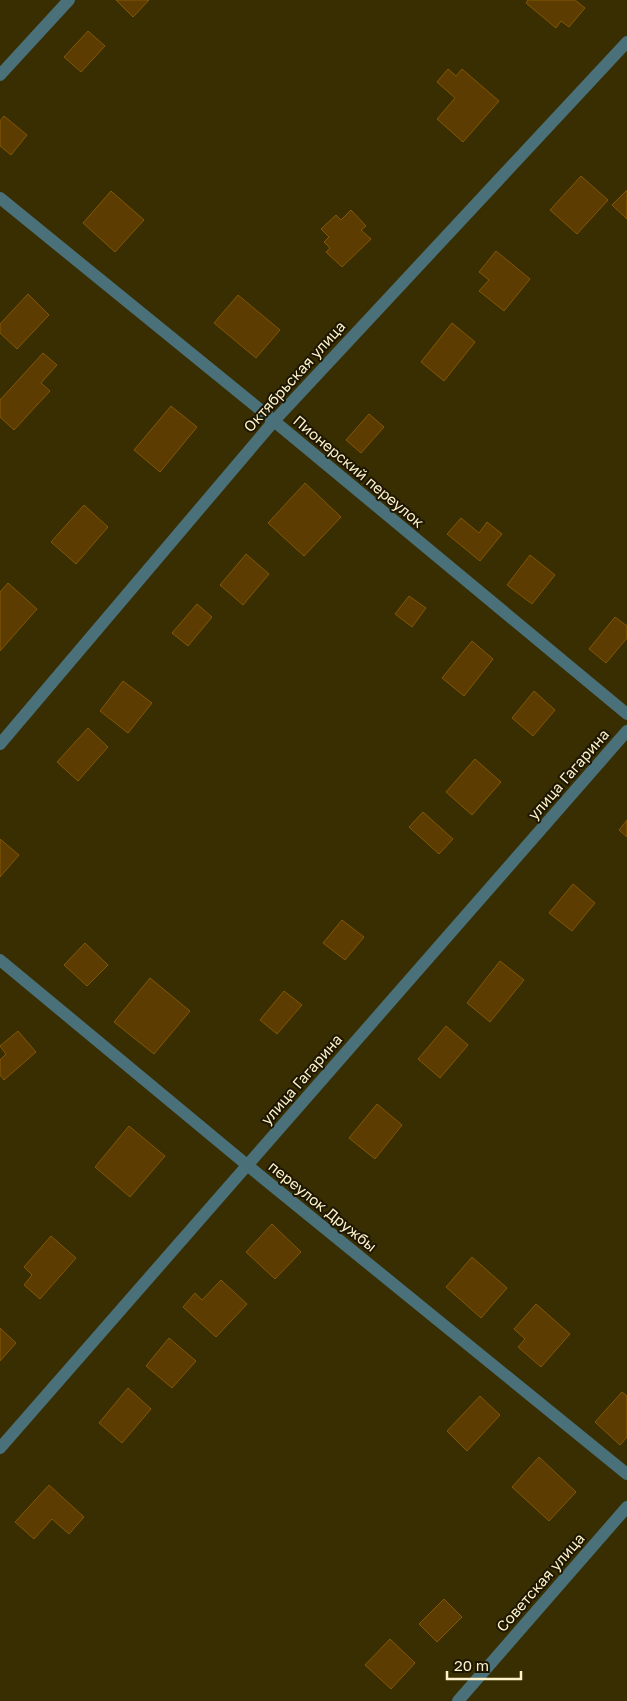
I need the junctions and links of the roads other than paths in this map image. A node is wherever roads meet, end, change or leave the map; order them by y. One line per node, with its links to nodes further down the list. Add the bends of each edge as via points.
1 (68, 0): 3 (street)
2 (627, 42): 5 (street, Октябрьская улица)
3 (0, 75)
4 (0, 198): 5 (street, Пионерский переулок)
5 (274, 421): 6 (street, Пионерский переулок); 8 (street, Октябрьская улица)
6 (627, 714)
7 (627, 732): 10 (street, улица Гагарина)
8 (0, 744)
9 (0, 960): 10 (street, переулок Дружбы)
10 (247, 1166): 11 (street, улица Гагарина); 12 (street, переулок Дружбы)
11 (0, 1448)
12 (627, 1474)
13 (627, 1507): 14 (street, Советская улица)
14 (458, 1701)

